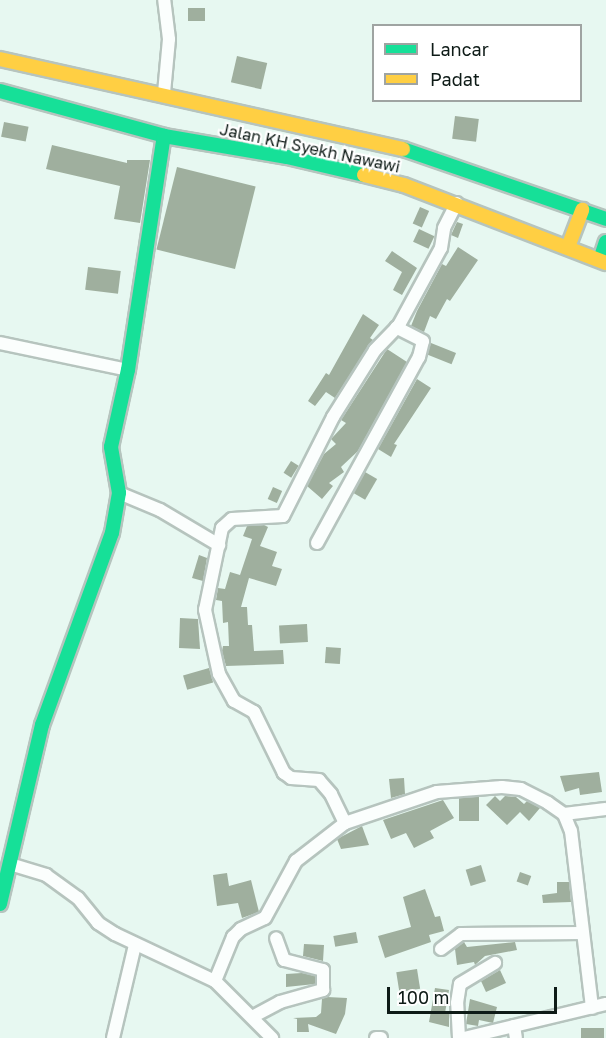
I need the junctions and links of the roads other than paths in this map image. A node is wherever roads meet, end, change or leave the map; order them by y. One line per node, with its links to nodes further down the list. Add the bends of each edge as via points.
1 (164, 0): 4 (street, via 169,39)
2 (0, 59): 4 (main road, Jalan KH Syekh Nawawi)
3 (0, 91): 5 (main road, Jalan KH Syekh Nawawi)
4 (164, 93): 7 (main road, Jalan KH Syekh Nawawi, via 391,146)
5 (164, 136): 6 (main road, Jalan KH Syekh Nawawi, via 287,157 404,185); 14 (main road)
6 (457, 203): 10 (main road, Jalan KH Syekh Nawawi); 12 (street, via 444,228 441,248)
7 (582, 210): 8 (main road, Jalan KH Syekh Nawawi); 10 (main road)
8 (606, 219)
9 (606, 242): 11 (main road)
10 (568, 247): 11 (main road, Jalan KH Syekh Nawawi)
11 (603, 261)
12 (396, 327): 16 (street, via 423,341 419,357); 17 (street, via 375,350 333,417 283,516 232,519 222,528)
13 (0, 343): 14 (street)
14 (128, 370): 15 (main road, via 111,447)
15 (119, 493): 17 (street, via 160,510); 21 (main road, via 112,533 42,725)
16 (317, 543)
17 (219, 545): 20 (street, via 205,610 219,674 234,701 254,712 284,773 291,778 319,780 332,794)
18 (606, 809): 19 (street)
19 (564, 814): 20 (street, via 532,793 502,787 437,792); 23 (street, via 571,831)
20 (345, 823): 28 (street, via 296,861 265,918 233,937)
21 (10, 864): 22 (main road); 25 (street, via 46,875 78,898 98,923)
22 (0, 904)
23 (583, 933): 26 (street, via 461,934); 30 (street)
24 (276, 938): 31 (street, via 284,960 323,970 323,990 280,1002)
25 (135, 945): 28 (street); 33 (street)
26 (441, 950)
27 (495, 963): 37 (street, via 460,984 456,1003)
28 (215, 981): 31 (street, via 242,1010)
29 (606, 1004): 30 (street)
30 (592, 1008): 32 (street)
31 (254, 1016): 34 (street)
32 (515, 1032): 38 (street)
33 (113, 1038)
34 (272, 1038)
35 (376, 1038): 36 (street)
36 (381, 1038)
37 (459, 1038)
38 (464, 1038)

